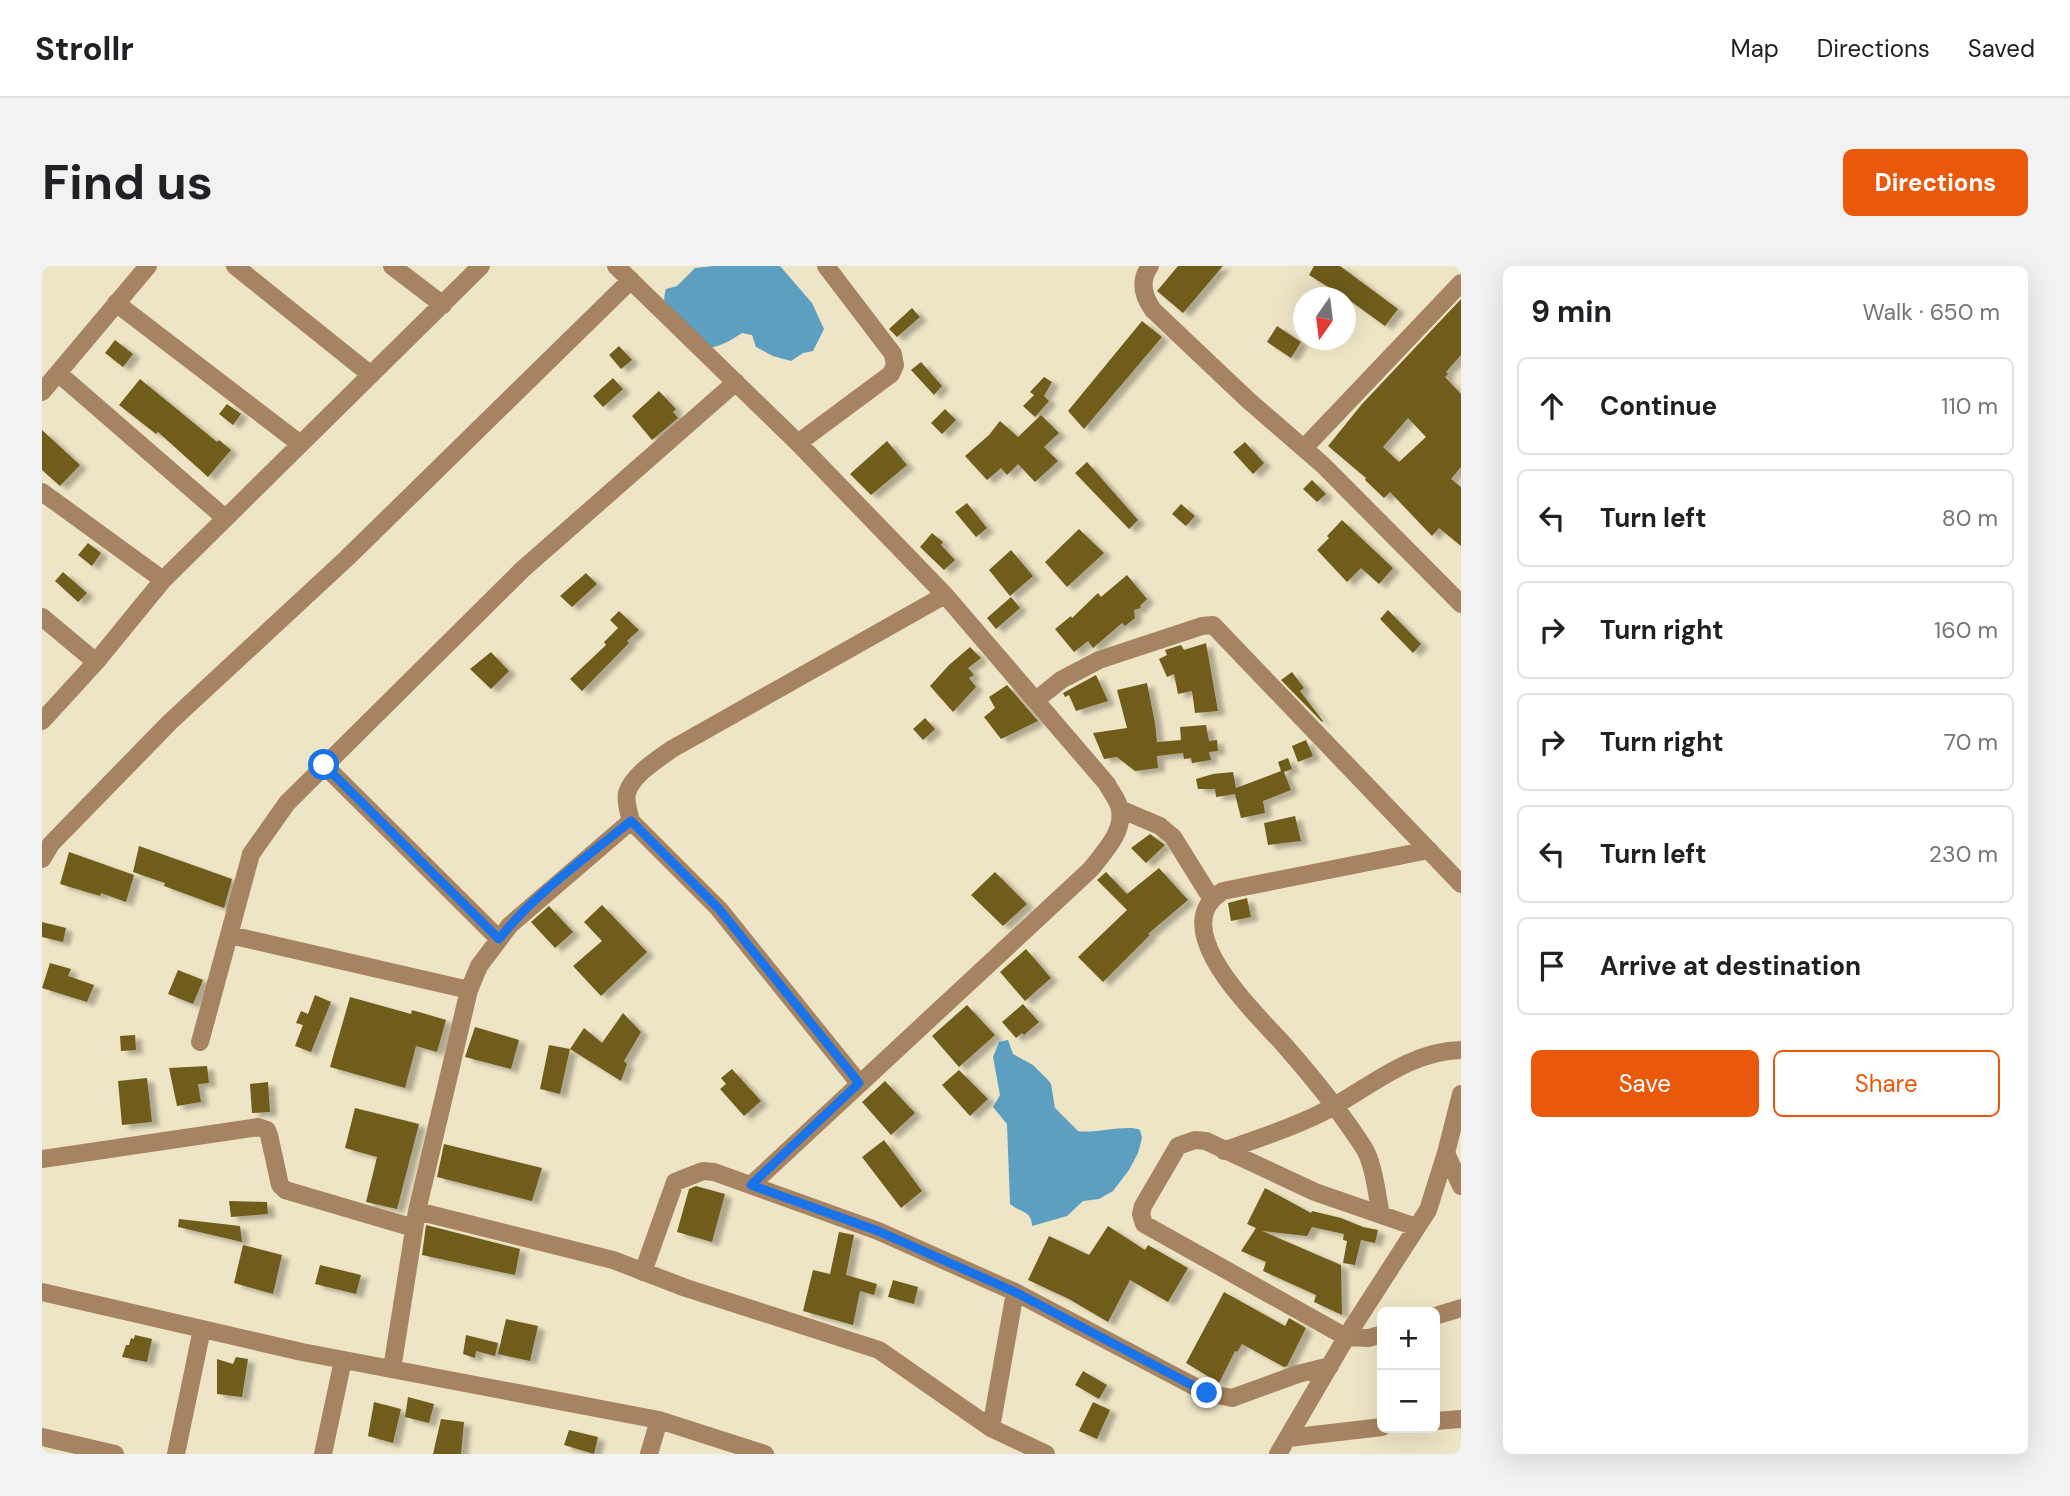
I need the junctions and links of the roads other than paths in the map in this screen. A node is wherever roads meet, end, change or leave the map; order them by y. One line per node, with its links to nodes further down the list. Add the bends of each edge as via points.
1 (148, 266): 10 (street)
2 (235, 266): 13 (street)
3 (392, 266): 11 (street)
4 (481, 266): 11 (street)
5 (617, 266): 8 (street)
6 (826, 266): 17 (street, via 893,354 895,365 891,374)
7 (1150, 266): 18 (street, via 1142,288 1153,310)
8 (631, 280): 14 (street); 32 (street, via 347,558 170,722 51,844)
9 (1461, 283): 18 (street)
10 (116, 303): 12 (street); 16 (street)
11 (443, 305): 13 (street)
12 (58, 373): 15 (street); 20 (street)
13 (371, 375): 16 (street)
14 (736, 383): 17 (street); 28 (street, via 523,569)
15 (42, 392)
16 (299, 443): 20 (street)
17 (799, 443): 22 (street)
18 (1304, 448): 23 (street)
19 (42, 492): 21 (street)
20 (225, 518): 21 (street)
21 (163, 580): 25 (street)
22 (945, 595): 26 (street); 30 (street, via 671,749 641,773 627,793)
23 (1461, 604)
24 (42, 617): 25 (street)
25 (96, 662): 27 (street)
26 (1036, 700): 29 (street, via 1107,785); 31 (street, via 1099,660 1213,625)
27 (42, 721)
28 (324, 765): 35 (street, via 287,803 251,854); 36 (street)
29 (1120, 809): 34 (street, via 1160,826 1173,837); 40 (street, via 1111,844 1091,869)
30 (631, 821): 36 (street, via 540,897); 40 (street, via 719,909)
31 (1429, 850): 33 (street); 34 (street, via 1223,891)
32 (42, 859)
33 (1461, 884)
34 (1211, 898): 42 (street, via 1202,921 1213,958 1247,1006)
35 (230, 935): 37 (street); 38 (street)
36 (499, 939): 37 (street, via 479,966)
37 (469, 990): 49 (street)
38 (200, 1042)
39 (1461, 1050): 42 (street, via 1436,1052 1405,1063)
40 (859, 1083): 47 (street)
41 (1461, 1094): 44 (street)
42 (1334, 1105): 43 (street); 48 (street, via 1366,1151)
43 (1224, 1150): 48 (street, via 1315,1192); 58 (street, via 1195,1140 1178,1146 1143,1206 1144,1224)
44 (1446, 1153): 46 (street); 50 (street, via 1427,1210)
45 (42, 1159): 49 (street, via 258,1127 267,1130 285,1190)
46 (1459, 1175)
47 (751, 1185): 51 (street, via 702,1171 674,1182); 53 (street, via 878,1231)
48 (1381, 1215): 50 (street)
49 (416, 1220): 51 (street, via 573,1249); 61 (street)
50 (1416, 1227): 58 (street)
51 (643, 1272): 65 (street, via 879,1350)
52 (42, 1292): 56 (street)
53 (1015, 1292): 60 (street, via 1218,1396 1232,1398); 65 (street)
54 (1461, 1308): 55 (street)
55 (1440, 1314)
56 (202, 1329): 59 (street); 70 (street)
57 (1377, 1335): 58 (street)
58 (1346, 1337): 60 (street)
59 (343, 1360): 61 (street); 71 (street)
60 (1330, 1366): 68 (street)
61 (392, 1369): 62 (street)
62 (659, 1419): 72 (street); 73 (street)
63 (1461, 1419): 64 (street)
64 (1440, 1421)
65 (991, 1427): 74 (street)
66 (1377, 1428): 68 (street)
67 (42, 1437): 69 (street)
68 (1288, 1438): 75 (street)
69 (115, 1454)
70 (176, 1454)
71 (323, 1454)
72 (649, 1454)
73 (765, 1454)
74 (1046, 1454)
75 (1278, 1454)

